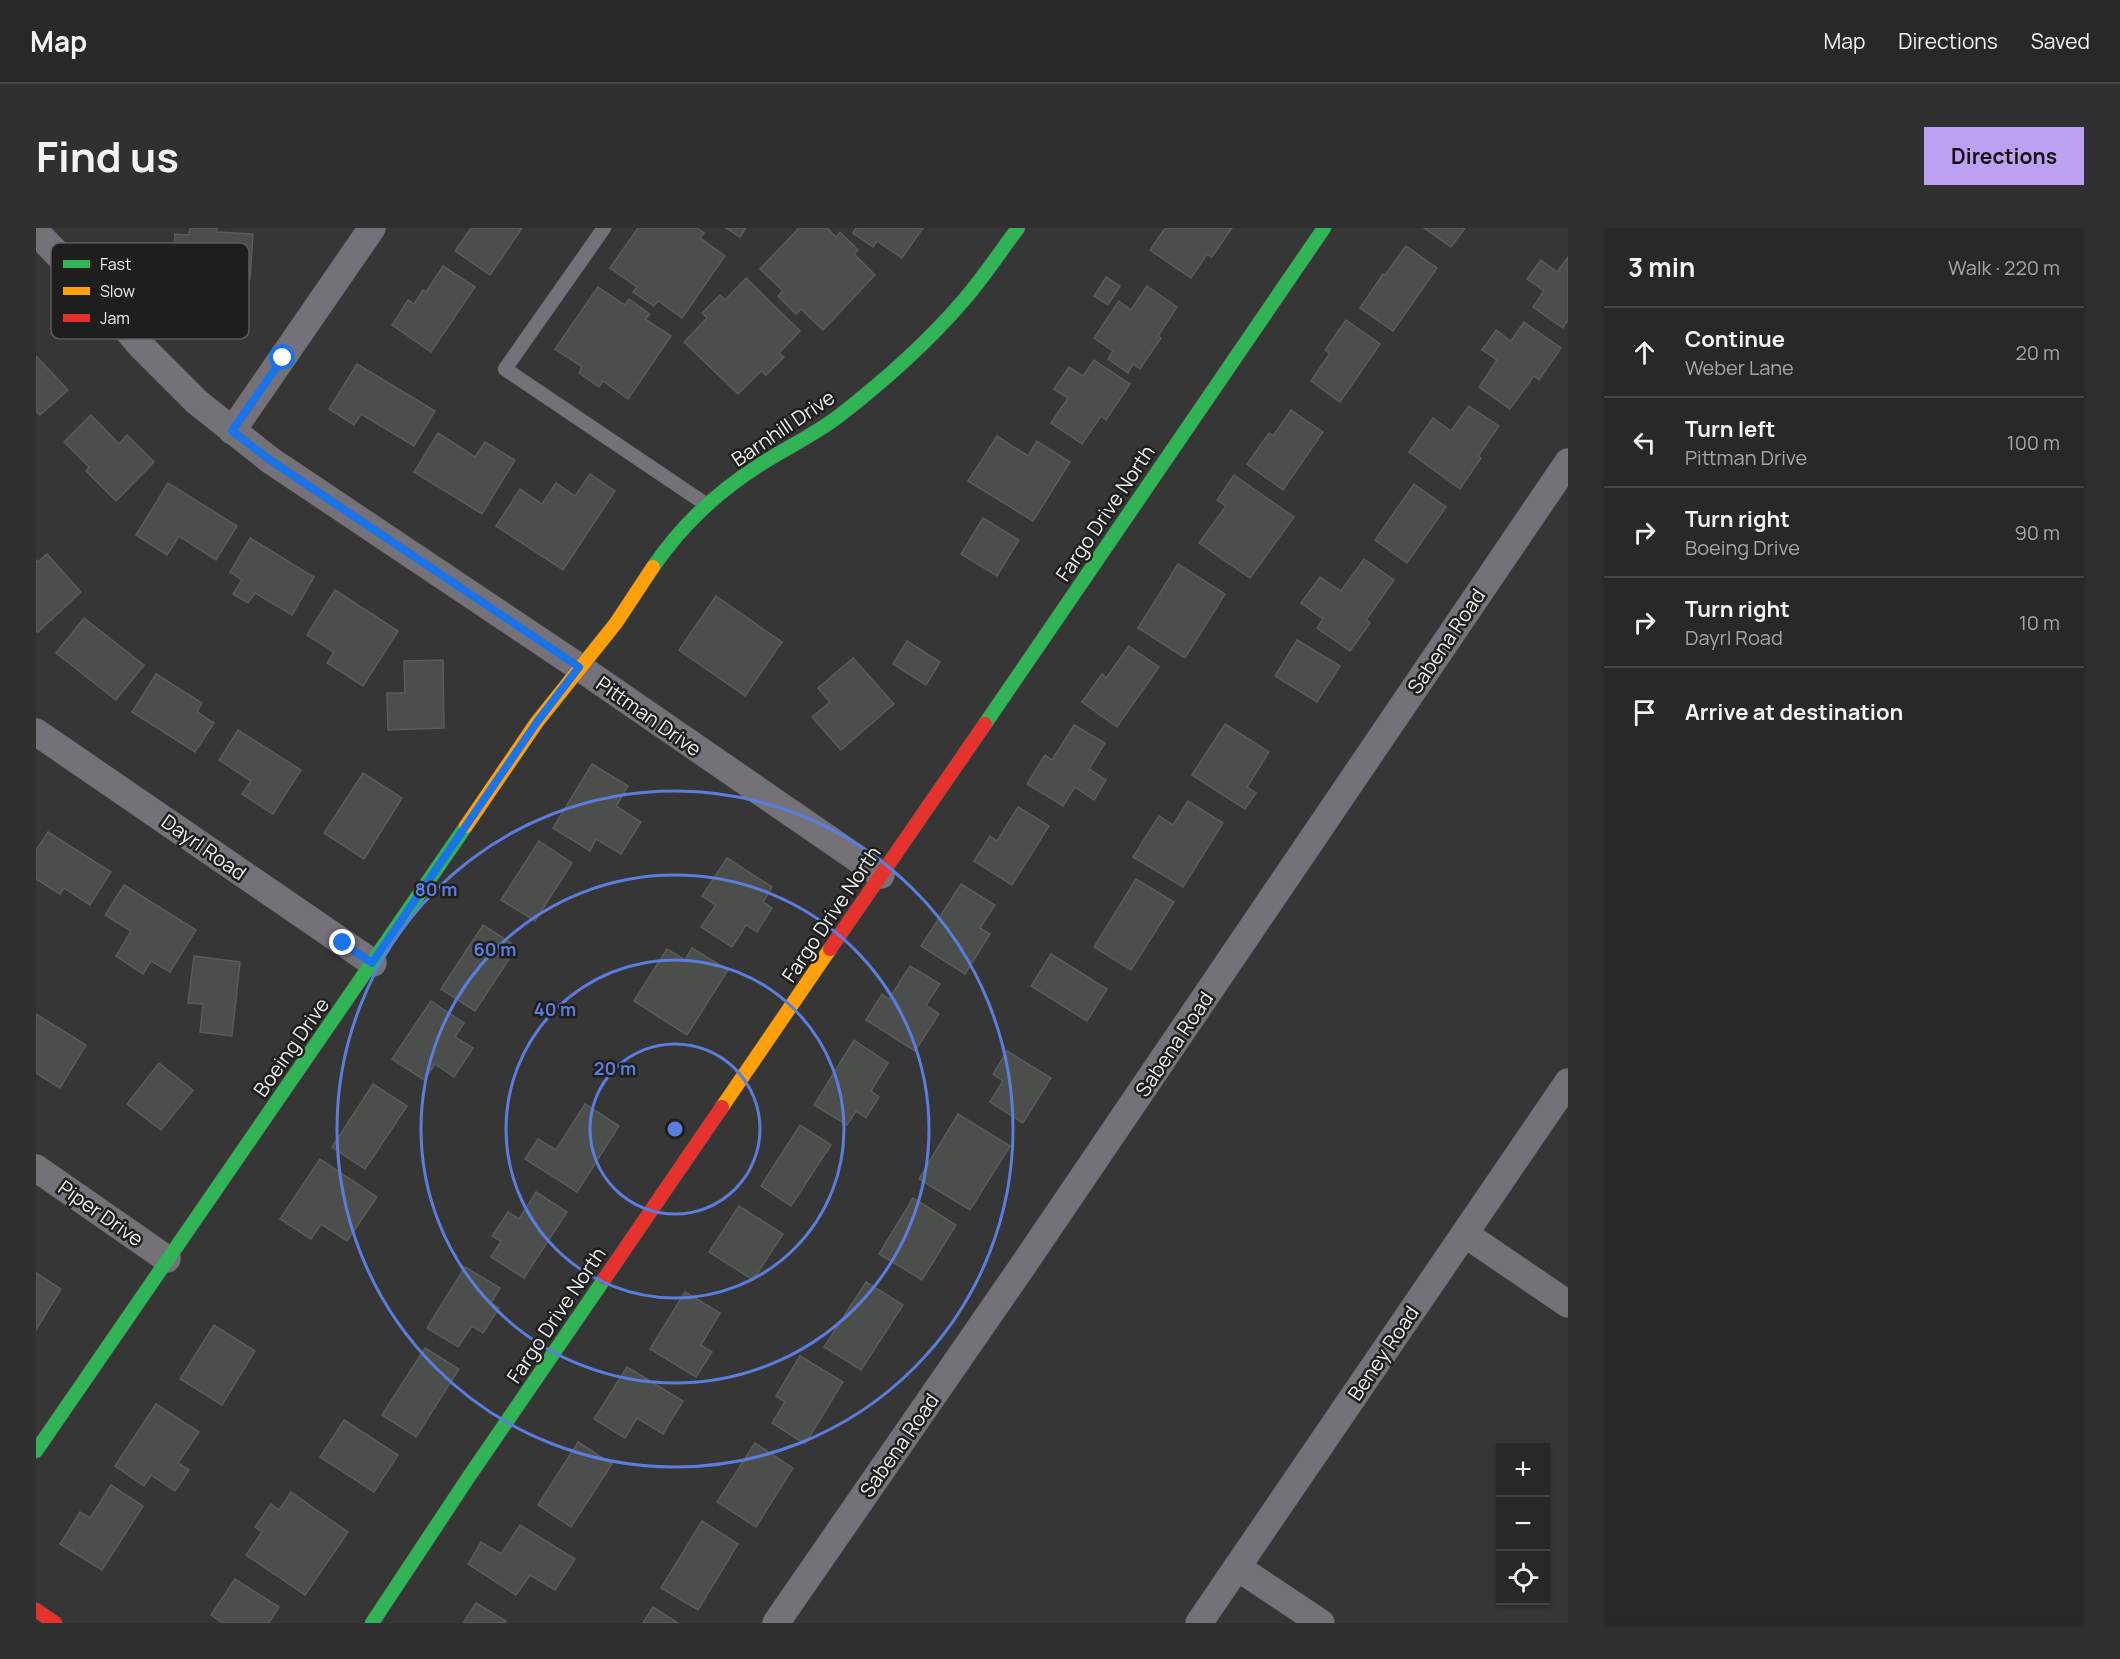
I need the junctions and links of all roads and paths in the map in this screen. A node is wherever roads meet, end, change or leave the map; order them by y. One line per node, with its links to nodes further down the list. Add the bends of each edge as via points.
1 (372, 228): 8 (street)
2 (604, 228): 10 (lane, via 505,369)
3 (1018, 228): 10 (street, Barnhill Drive, via 964,300 922,346 876,387)
4 (1324, 228): 13 (street, Fargo Drive North)
5 (36, 232): 6 (street, Pittman Drive)
6 (51, 247)
7 (136, 339): 8 (street, Pittman Drive, via 196,402)
8 (232, 431): 11 (street, Pittman Drive)
9 (1568, 462): 25 (street, Sabena Road)
10 (707, 505): 11 (street, Barnhill Drive, via 665,550 616,623)
11 (579, 667): 13 (street, Pittman Drive); 14 (street, Boeing Drive)
12 (36, 732): 14 (street, Dayrl Road)
13 (881, 875): 24 (street, Fargo Drive North)
14 (372, 963): 18 (street, Boeing Drive)
15 (1568, 1082): 17 (street, Beney Road)
16 (36, 1168): 18 (street, Piper Drive)
17 (1465, 1234): 19 (street); 21 (street, Beney Road)
18 (166, 1259): 20 (street, Boeing Drive)
19 (1568, 1304)
20 (36, 1451)
21 (1237, 1567): 26 (street, Beney Road); 27 (street)
22 (36, 1610): 23 (street)
23 (55, 1623)
24 (372, 1623)
25 (776, 1623)
26 (1199, 1623)
27 (1321, 1623)

